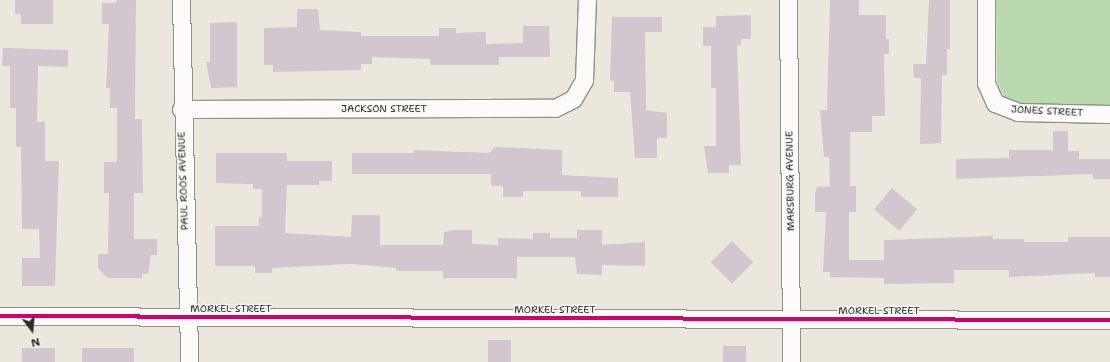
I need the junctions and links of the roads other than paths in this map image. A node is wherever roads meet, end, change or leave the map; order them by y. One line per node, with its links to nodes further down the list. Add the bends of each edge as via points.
1 (181, 0): 5 (street, PAUL ROOS AVENUE)
2 (587, 0): 5 (street, JACKSON STREET, via 587,65 580,91 565,105 544,110)
3 (788, 0): 9 (street, MARSBURG AVENUE)
4 (986, 0): 6 (street, JONES STREET, via 986,83 995,102 1018,112)
5 (181, 109): 8 (street, PAUL ROOS AVENUE)
6 (1110, 114)
7 (0, 316): 8 (street, MORKEL STREET)
8 (189, 317): 9 (street, MORKEL STREET); 11 (street, PAUL ROOS AVENUE)
9 (792, 319): 10 (street, MORKEL STREET); 12 (street, MARSBURG AVENUE)
10 (1110, 320)
11 (189, 362)
12 (791, 362)

